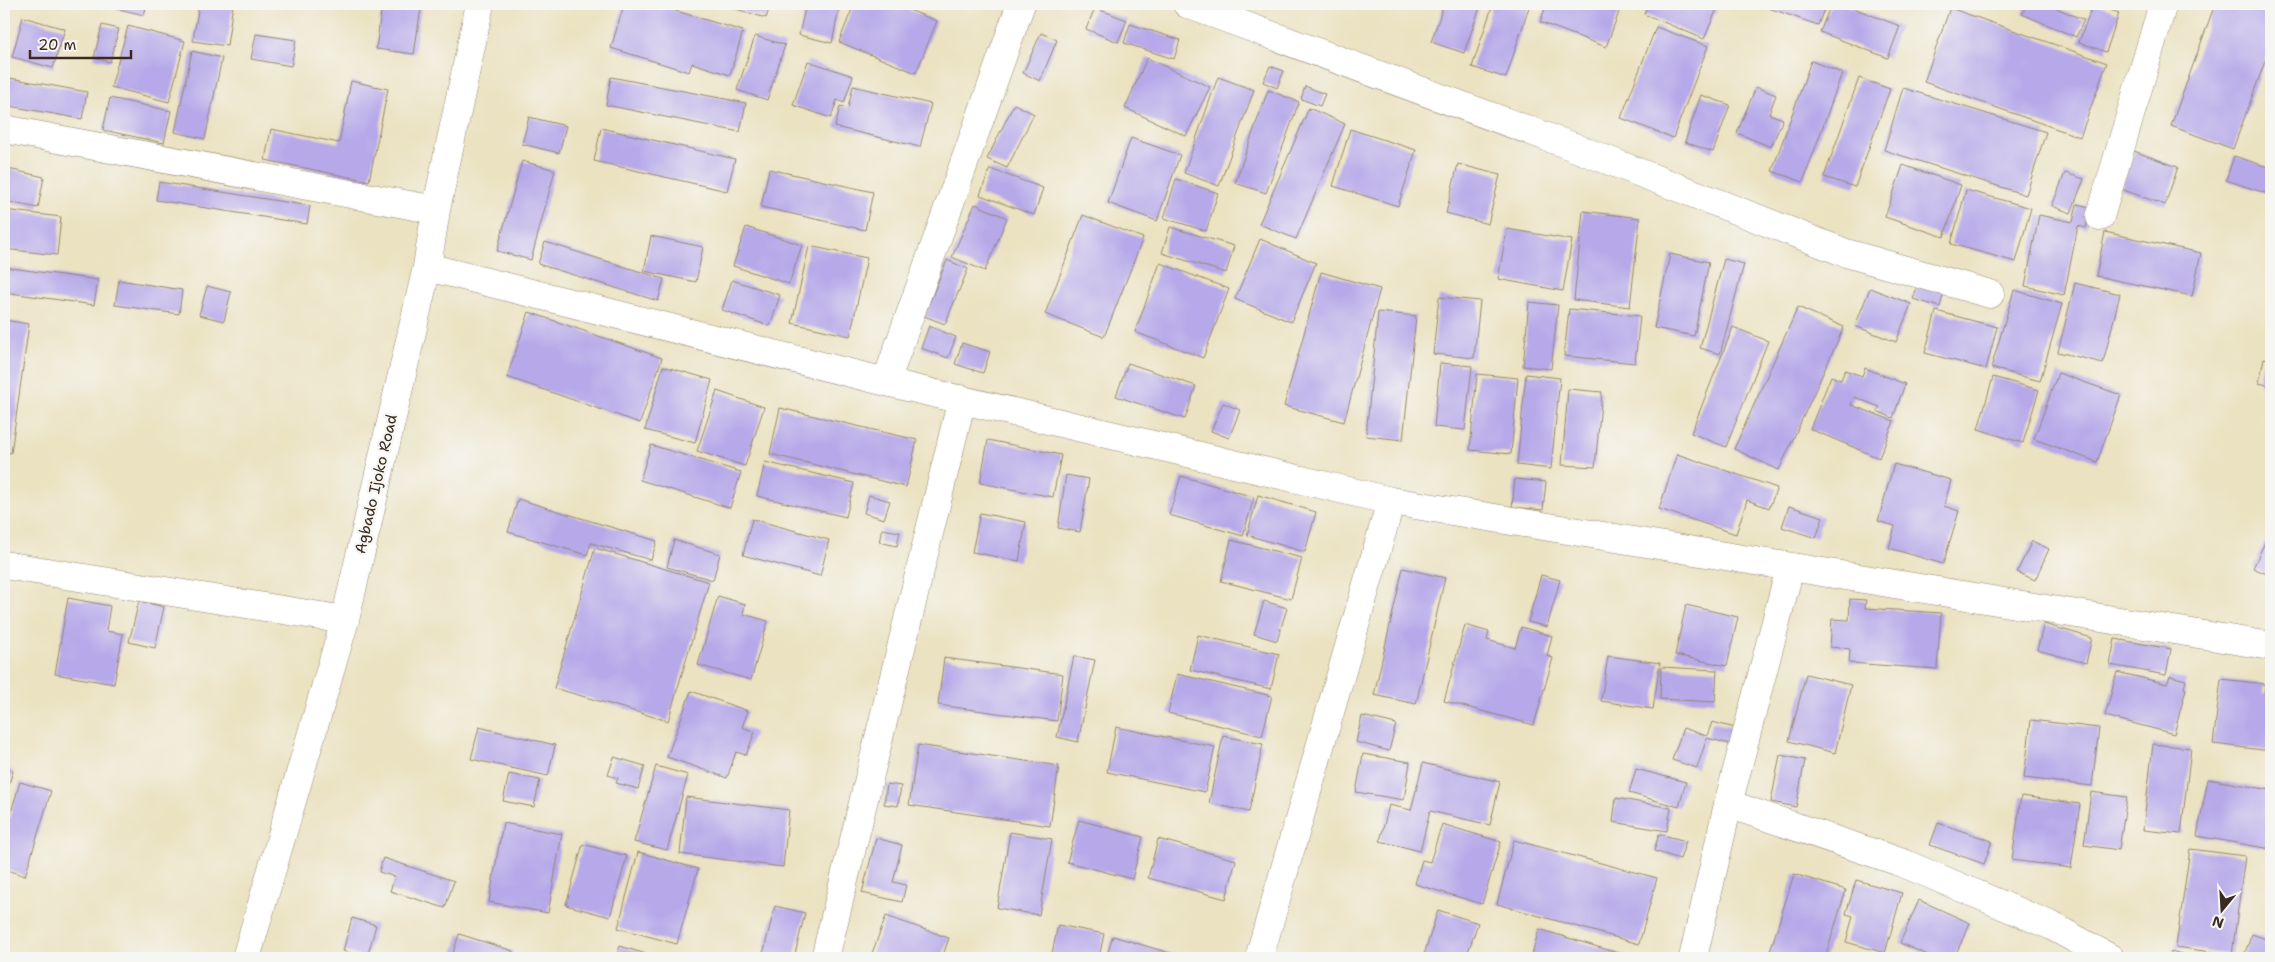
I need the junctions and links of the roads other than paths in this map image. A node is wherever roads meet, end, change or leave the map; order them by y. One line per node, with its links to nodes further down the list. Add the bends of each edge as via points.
1 (480, 4): 6 (street, Agbado Ijoko Road)
2 (1021, 4): 10 (street)
3 (1187, 4): 9 (street, via 1566,144 1846,253)
4 (2163, 4): 7 (street)
5 (4, 129): 6 (street)
6 (436, 210): 8 (street, Agbado Ijoko Road)
7 (2100, 217)
8 (427, 267): 10 (street); 15 (street, Agbado Ijoko Road)
9 (1990, 294)
10 (886, 382): 11 (street)
11 (962, 399): 12 (street); 19 (street)
12 (1391, 501): 14 (street); 20 (street)
13 (4, 565): 15 (street)
14 (1790, 568): 16 (street); 17 (street)
15 (345, 620): 18 (street, Agbado Ijoko Road)
16 (2271, 646)
17 (1728, 804): 21 (street); 22 (street, via 1903,863 2052,926)
18 (246, 958)
19 (825, 958)
20 (1259, 958)
21 (1694, 958)
22 (2110, 958)

